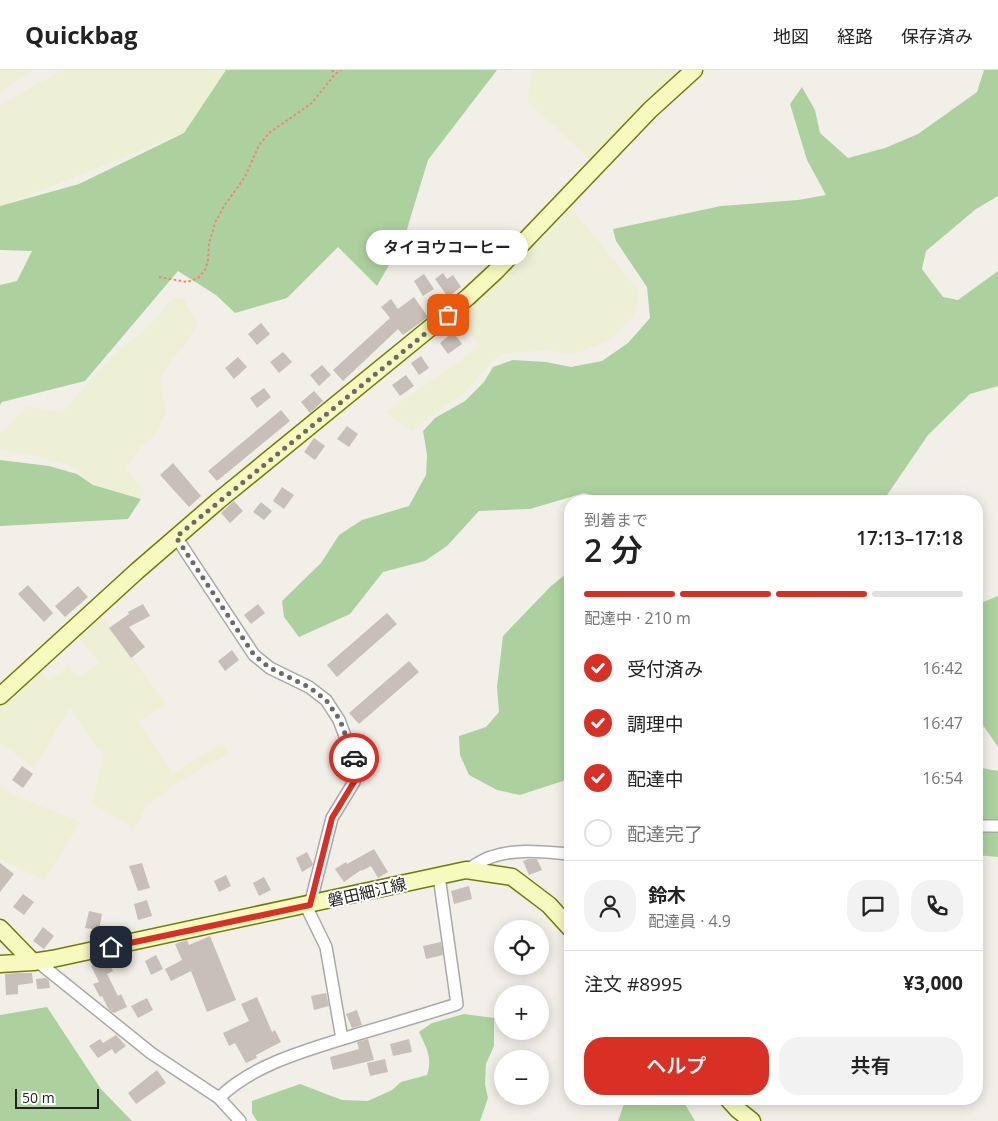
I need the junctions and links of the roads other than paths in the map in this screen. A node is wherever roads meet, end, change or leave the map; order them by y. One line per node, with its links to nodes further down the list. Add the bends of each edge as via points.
1 (694, 70): 2 (street, via 650,110 468,297)
2 (176, 537): 3 (street); 9 (street, via 254,655 270,668 309,687 326,700 340,720 352,750 358,768 354,782 332,818)
3 (0, 696)
4 (983, 826): 5 (street)
5 (998, 826)
6 (564, 853): 7 (street, via 514,852 491,857)
7 (466, 870): 8 (street, 磐田細江線); 10 (street, 磐田細江線, via 512,877 549,905)
8 (439, 876): 9 (street, 磐田細江線); 14 (street, via 457,1004)
9 (308, 905): 12 (street, 磐田細江線); 14 (street, via 326,947)
10 (564, 921)
11 (0, 928): 12 (street)
12 (36, 962): 13 (street, 磐田細江線); 15 (street, via 151,1053)
13 (0, 964)
14 (342, 1039): 15 (street, via 295,1053 248,1076)
15 (219, 1098): 17 (street)
16 (735, 1105): 18 (street)
17 (240, 1121)
18 (752, 1121)

